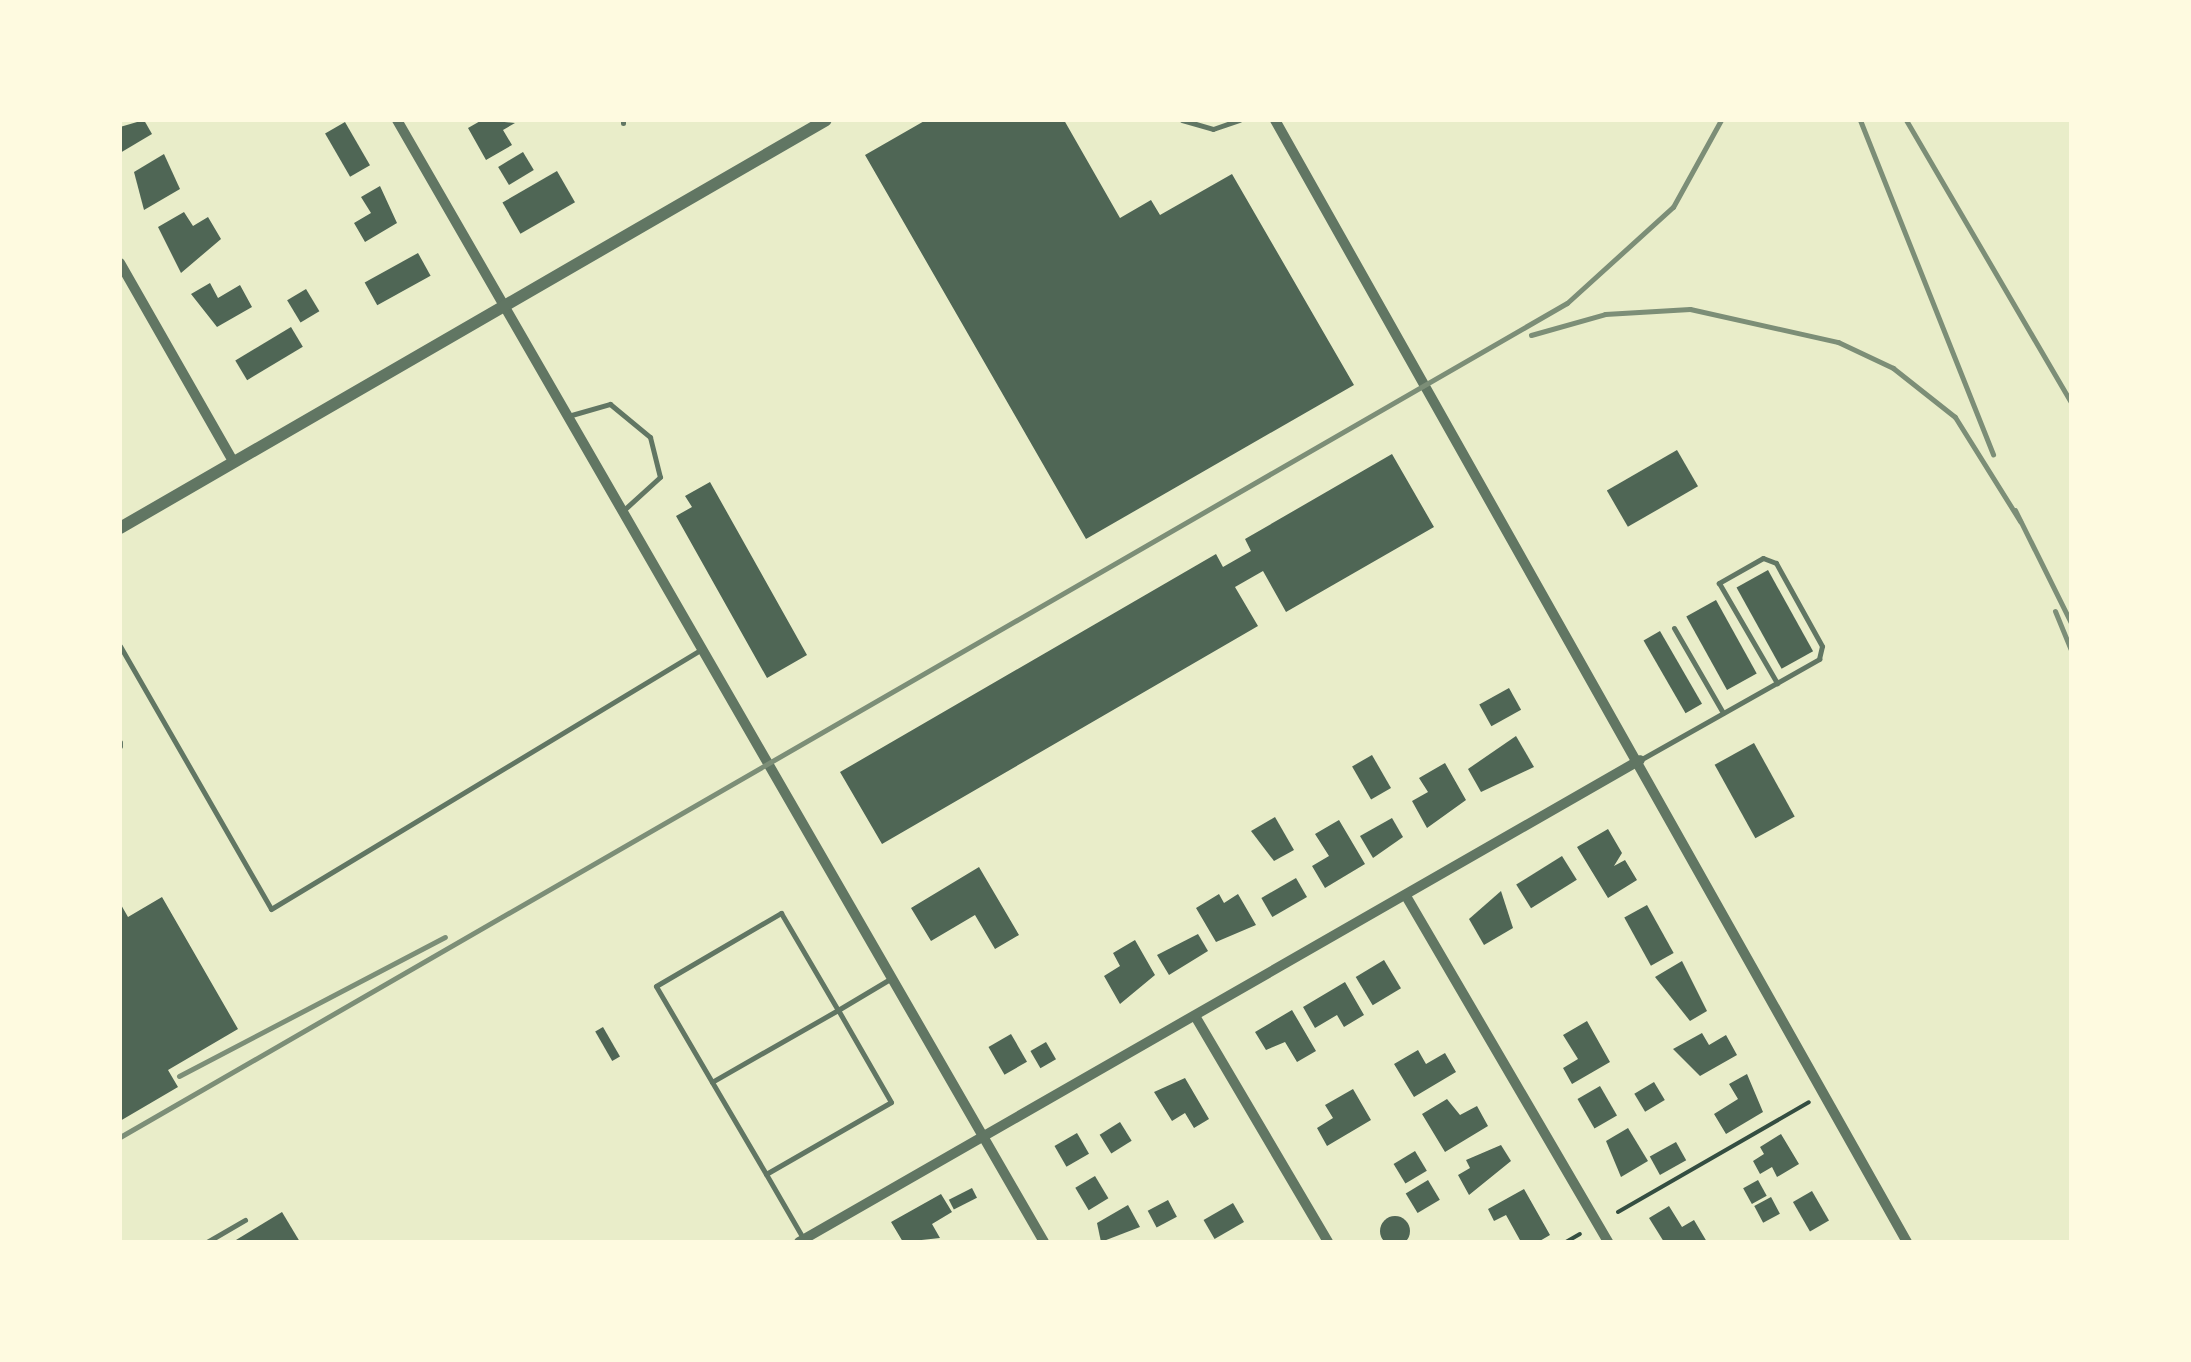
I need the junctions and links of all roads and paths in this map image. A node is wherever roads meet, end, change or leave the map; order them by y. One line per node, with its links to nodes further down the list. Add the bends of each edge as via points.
1 (397, 120): 8 (street)
2 (826, 120): 6 (street)
3 (1182, 120): 4 (lane, via 1213,129)
4 (1239, 120)
5 (1276, 120): 18 (street)
6 (806, 125): 8 (street)
7 (120, 263): 10 (street)
8 (504, 306): 9 (street); 10 (street)
9 (568, 416): 11 (street); 11 (lane, via 610,404 650,437 660,477)
10 (233, 461): 12 (street)
11 (622, 511): 15 (street)
12 (120, 528)
13 (1674, 628): 17 (lane)
14 (120, 646): 15 (lane, via 271,910)
15 (702, 649): 20 (street)
16 (1776, 683): 16 (lane, via 1819,659 1822,646 1776,563 1763,558 1719,583); 17 (lane)
17 (1723, 714): 18 (lane)
18 (1640, 760): 19 (street); 27 (street)
19 (1406, 896): 22 (street); 36 (street)
20 (892, 978): 21 (lane); 25 (street)
21 (838, 1010): 23 (lane); 23 (lane, via 781,912 656,986); 26 (lane, via 891,1102)
22 (1196, 1016): 25 (street); 34 (street)
23 (712, 1082): 26 (lane)
24 (1809, 1102): 28 (path)
25 (983, 1136): 31 (street); 33 (street)
26 (766, 1174): 31 (lane)
27 (1890, 1205): 37 (street); 38 (street)
28 (1618, 1212)
29 (245, 1220): 32 (lane)
30 (1580, 1234): 35 (path)
31 (801, 1241)
32 (207, 1242)
33 (1044, 1242)
34 (1328, 1242)
35 (1566, 1242)
36 (1608, 1242)
37 (1908, 1242)
38 (1916, 1242)

